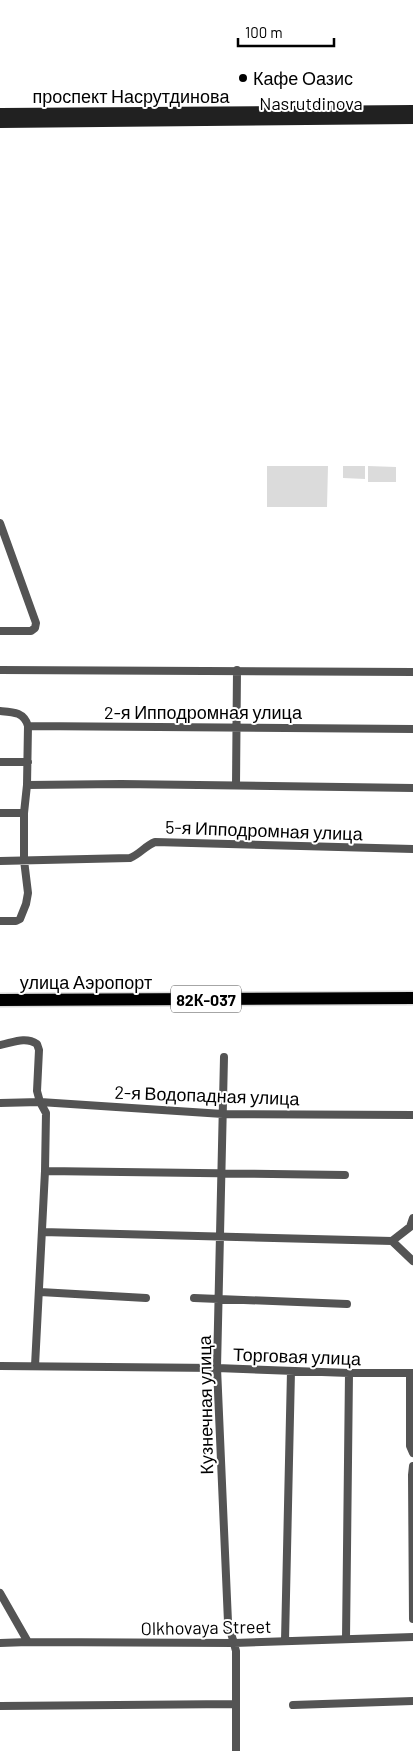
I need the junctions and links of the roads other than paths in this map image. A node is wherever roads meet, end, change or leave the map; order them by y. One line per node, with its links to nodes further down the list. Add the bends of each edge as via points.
1 (413, 110): 2 (main road, проспект Насрутдинова)
2 (0, 113)
3 (413, 118): 4 (main road, Nasrutdinova)
4 (0, 122)
5 (0, 523): 6 (street, via 36,623 31,631)
6 (0, 631)
7 (0, 670): 8 (street)
8 (237, 670): 9 (street); 12 (street)
9 (413, 672)
10 (0, 711): 11 (street, via 21,714)
11 (28, 726): 12 (street, 2-я Ипподромная улица); 15 (street)
12 (236, 728): 13 (street, 2-я Ипподромная улица); 17 (street)
13 (413, 729)
14 (0, 762): 15 (street)
15 (28, 762): 16 (street)
16 (27, 785): 17 (street); 20 (street)
17 (236, 785): 18 (street)
18 (413, 788)
19 (0, 813): 20 (street)
20 (24, 814): 22 (street)
21 (413, 849): 22 (street, 5-я Ипподромная улица, via 156,842 130,858)
22 (24, 860): 23 (street, 5-я Ипподромная улица); 24 (street, via 28,893 23,914 16,921)
23 (0, 861)
24 (0, 921)
25 (413, 998): 26 (main road, улица Аэропорт / 82К-037)
26 (0, 1000)
27 (413, 1006): 28 (main road, улица Аэропорт)
28 (0, 1007)
29 (0, 1045): 31 (street, via 14,1040 37,1044)
30 (224, 1057): 33 (street, Кузнечная улица)
31 (40, 1102): 32 (street, 2-я Водопадная улица); 33 (street, 2-я Водопадная улица); 35 (street, via 46,1113)
32 (0, 1103)
33 (222, 1114): 34 (street, 2-я Водопадная улица); 36 (street, Кузнечная улица)
34 (413, 1115)
35 (45, 1171): 36 (street); 39 (street)
36 (222, 1174): 37 (street); 40 (street, Кузнечная улица)
37 (345, 1175)
38 (413, 1218): 41 (street, via 410,1227)
39 (42, 1232): 40 (street); 43 (street)
40 (220, 1238): 41 (street); 46 (street, Кузнечная улица)
41 (392, 1241): 42 (street)
42 (413, 1261)
43 (40, 1292): 44 (street); 49 (street)
44 (146, 1298)
45 (194, 1298): 46 (street)
46 (218, 1300): 47 (street); 50 (street, Кузнечная улица)
47 (347, 1304)
48 (0, 1366): 49 (street, Торговая улица)
49 (35, 1366): 50 (street, Торговая улица)
50 (217, 1368): 51 (street, Торговая улица); 64 (street, Кузнечная улица, via 228,1622)
51 (290, 1371): 52 (street, Торговая улица); 62 (street)
52 (349, 1373): 53 (street, Торговая улица); 61 (street)
53 (412, 1373): 54 (street, via 410,1446)
54 (413, 1453)
55 (413, 1466): 56 (street)
56 (413, 1513): 57 (street)
57 (412, 1574): 59 (street)
58 (0, 1593): 63 (street)
59 (413, 1619)
60 (413, 1637): 61 (street, Olkhovaya Street)
61 (346, 1639): 62 (street, Olkhovaya Street)
62 (285, 1640): 64 (street, Olkhovaya Street)
63 (28, 1642): 64 (street, Olkhovaya Street); 65 (street, Olkhovaya Street)
64 (234, 1643): 67 (street, Кузнечная улица)
65 (0, 1644)
66 (413, 1701): 68 (street)
67 (236, 1704): 69 (street); 70 (street, Кузнечная улица)
68 (293, 1705)
69 (0, 1706)
70 (236, 1751)

